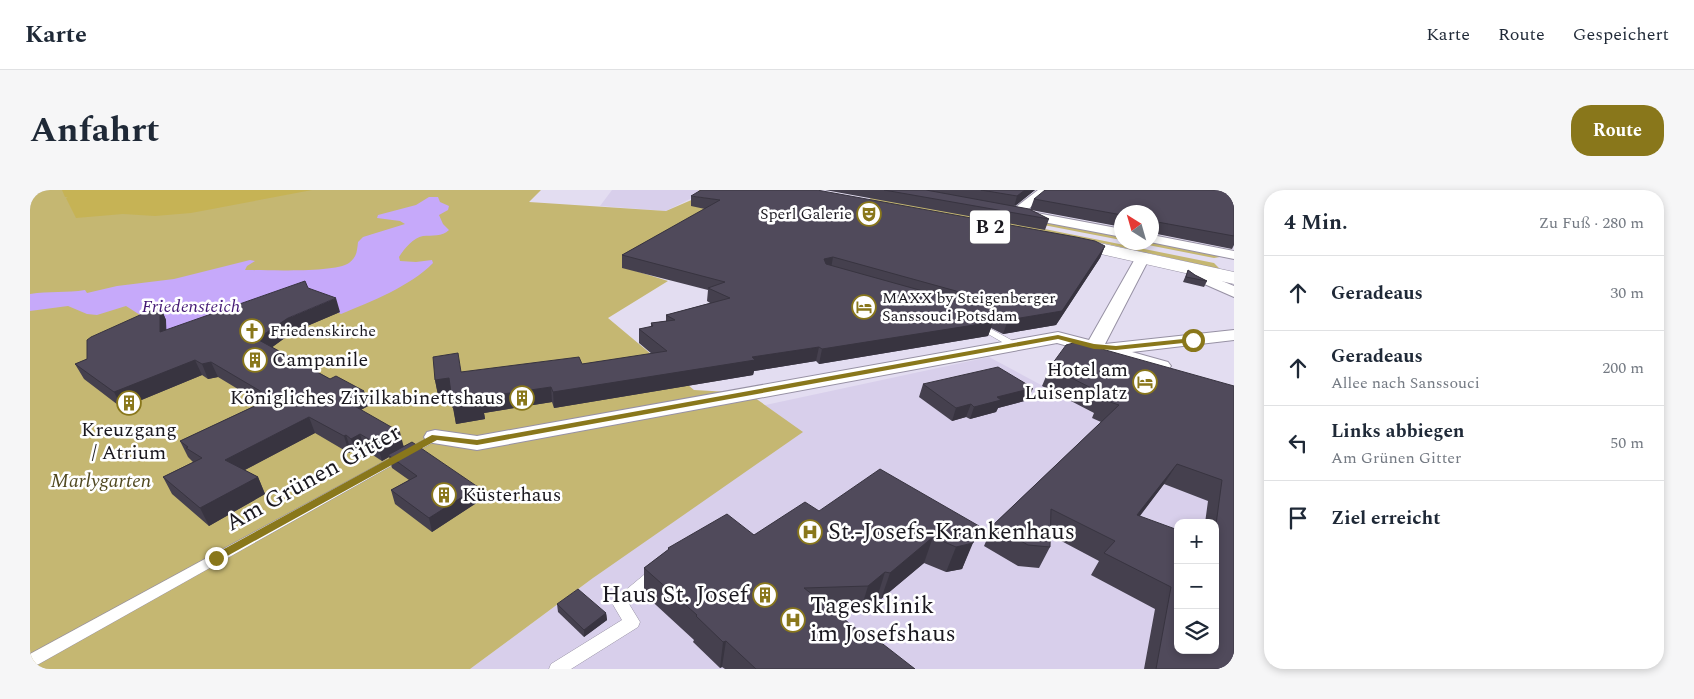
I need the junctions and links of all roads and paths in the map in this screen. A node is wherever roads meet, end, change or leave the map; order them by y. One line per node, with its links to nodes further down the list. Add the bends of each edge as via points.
1 (1045, 190): 3 (street)
2 (1002, 210): 3 (street)
3 (1016, 213): 4 (street)
4 (1114, 231)
5 (1053, 239): 8 (main road)
6 (1159, 240): 7 (street)
7 (1232, 254)
8 (1142, 259): 9 (street); 10 (main road); 16 (street)
9 (1198, 276): 11 (street); 12 (street)
10 (1234, 278)
11 (1234, 284)
12 (1234, 292)
13 (991, 332): 15 (lane)
14 (1234, 335): 16 (street, via 1116,348)
15 (1012, 344): 16 (street, via 1058,337); 18 (street, via 477,443)
16 (1094, 346): 17 (street)
17 (1178, 370)
18 (435, 437): 20 (lane, Am Grünen Gitter)
19 (666, 564): 21 (lane, via 620,603 632,622)
20 (30, 662)
21 (557, 669)

